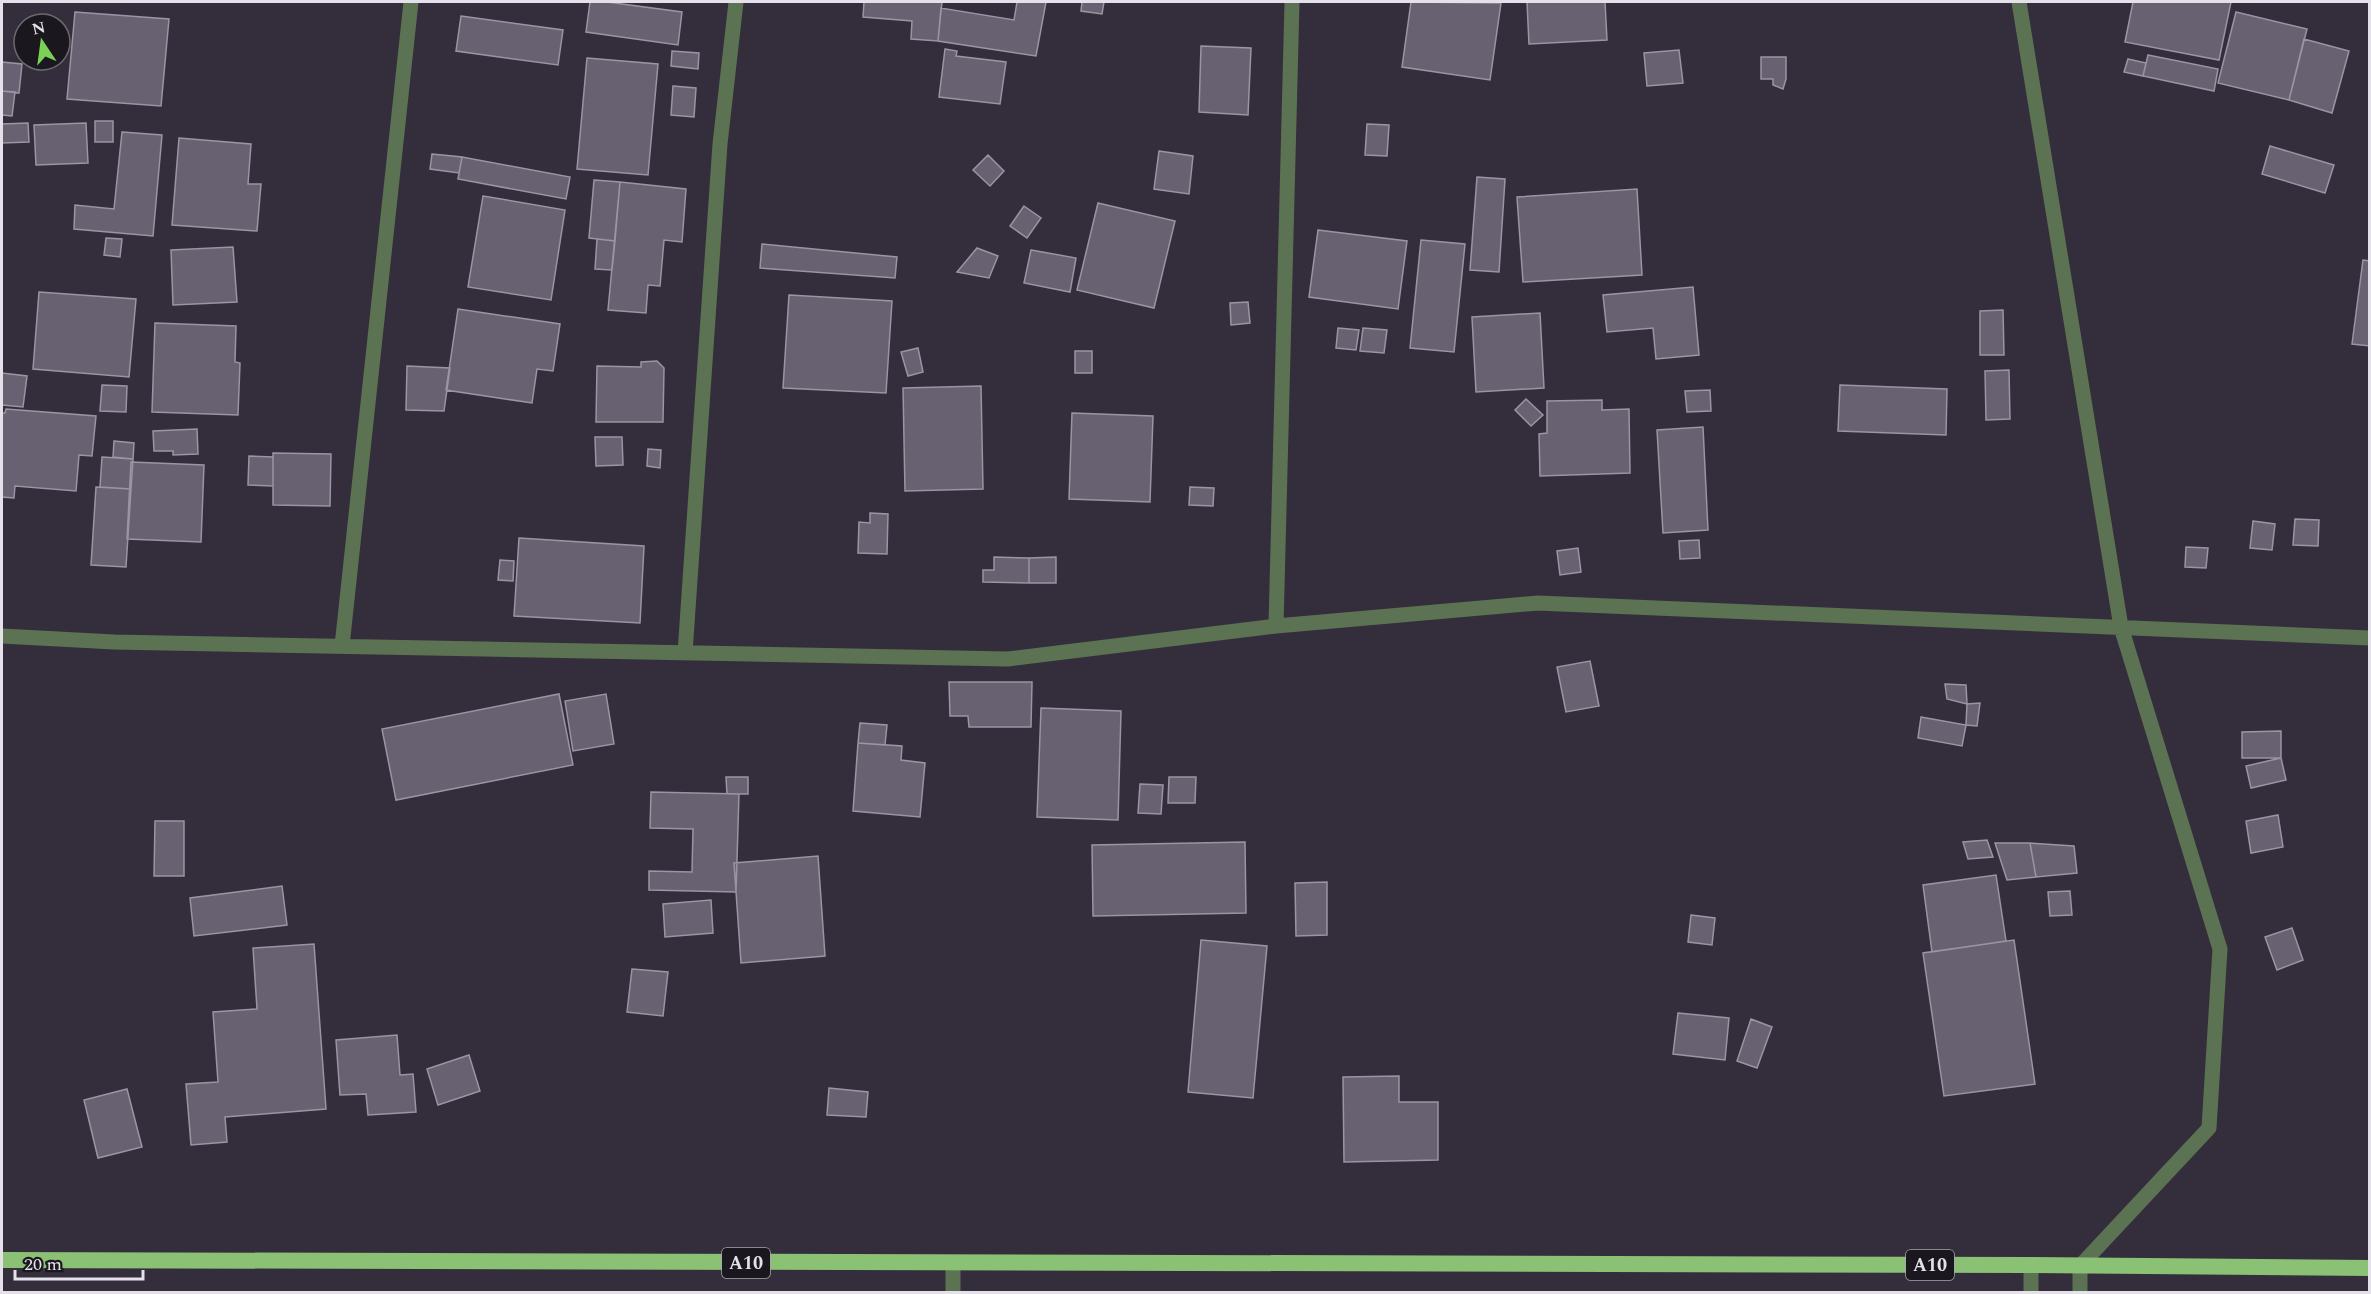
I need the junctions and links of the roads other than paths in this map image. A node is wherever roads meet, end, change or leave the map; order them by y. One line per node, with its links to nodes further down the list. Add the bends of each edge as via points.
1 (411, 2): 9 (street)
2 (736, 2): 10 (street, via 720,144)
3 (1292, 2): 5 (street)
4 (2019, 2): 6 (street)
5 (1276, 626): 6 (street, via 1538,603); 10 (street, via 1008,659)
6 (2121, 627): 8 (street); 14 (street, via 2220,949 2209,1128)
7 (2, 636): 9 (street)
8 (2370, 638)
9 (342, 646): 10 (street)
10 (685, 652)
11 (2, 1260): 12 (highway, A10)
12 (953, 1264): 13 (highway, A10); 16 (street)
13 (2031, 1265): 14 (highway, A10); 17 (street)
14 (2080, 1266): 15 (highway, A10); 18 (street)
15 (2370, 1268)
16 (953, 1293)
17 (2031, 1293)
18 (2080, 1293)

